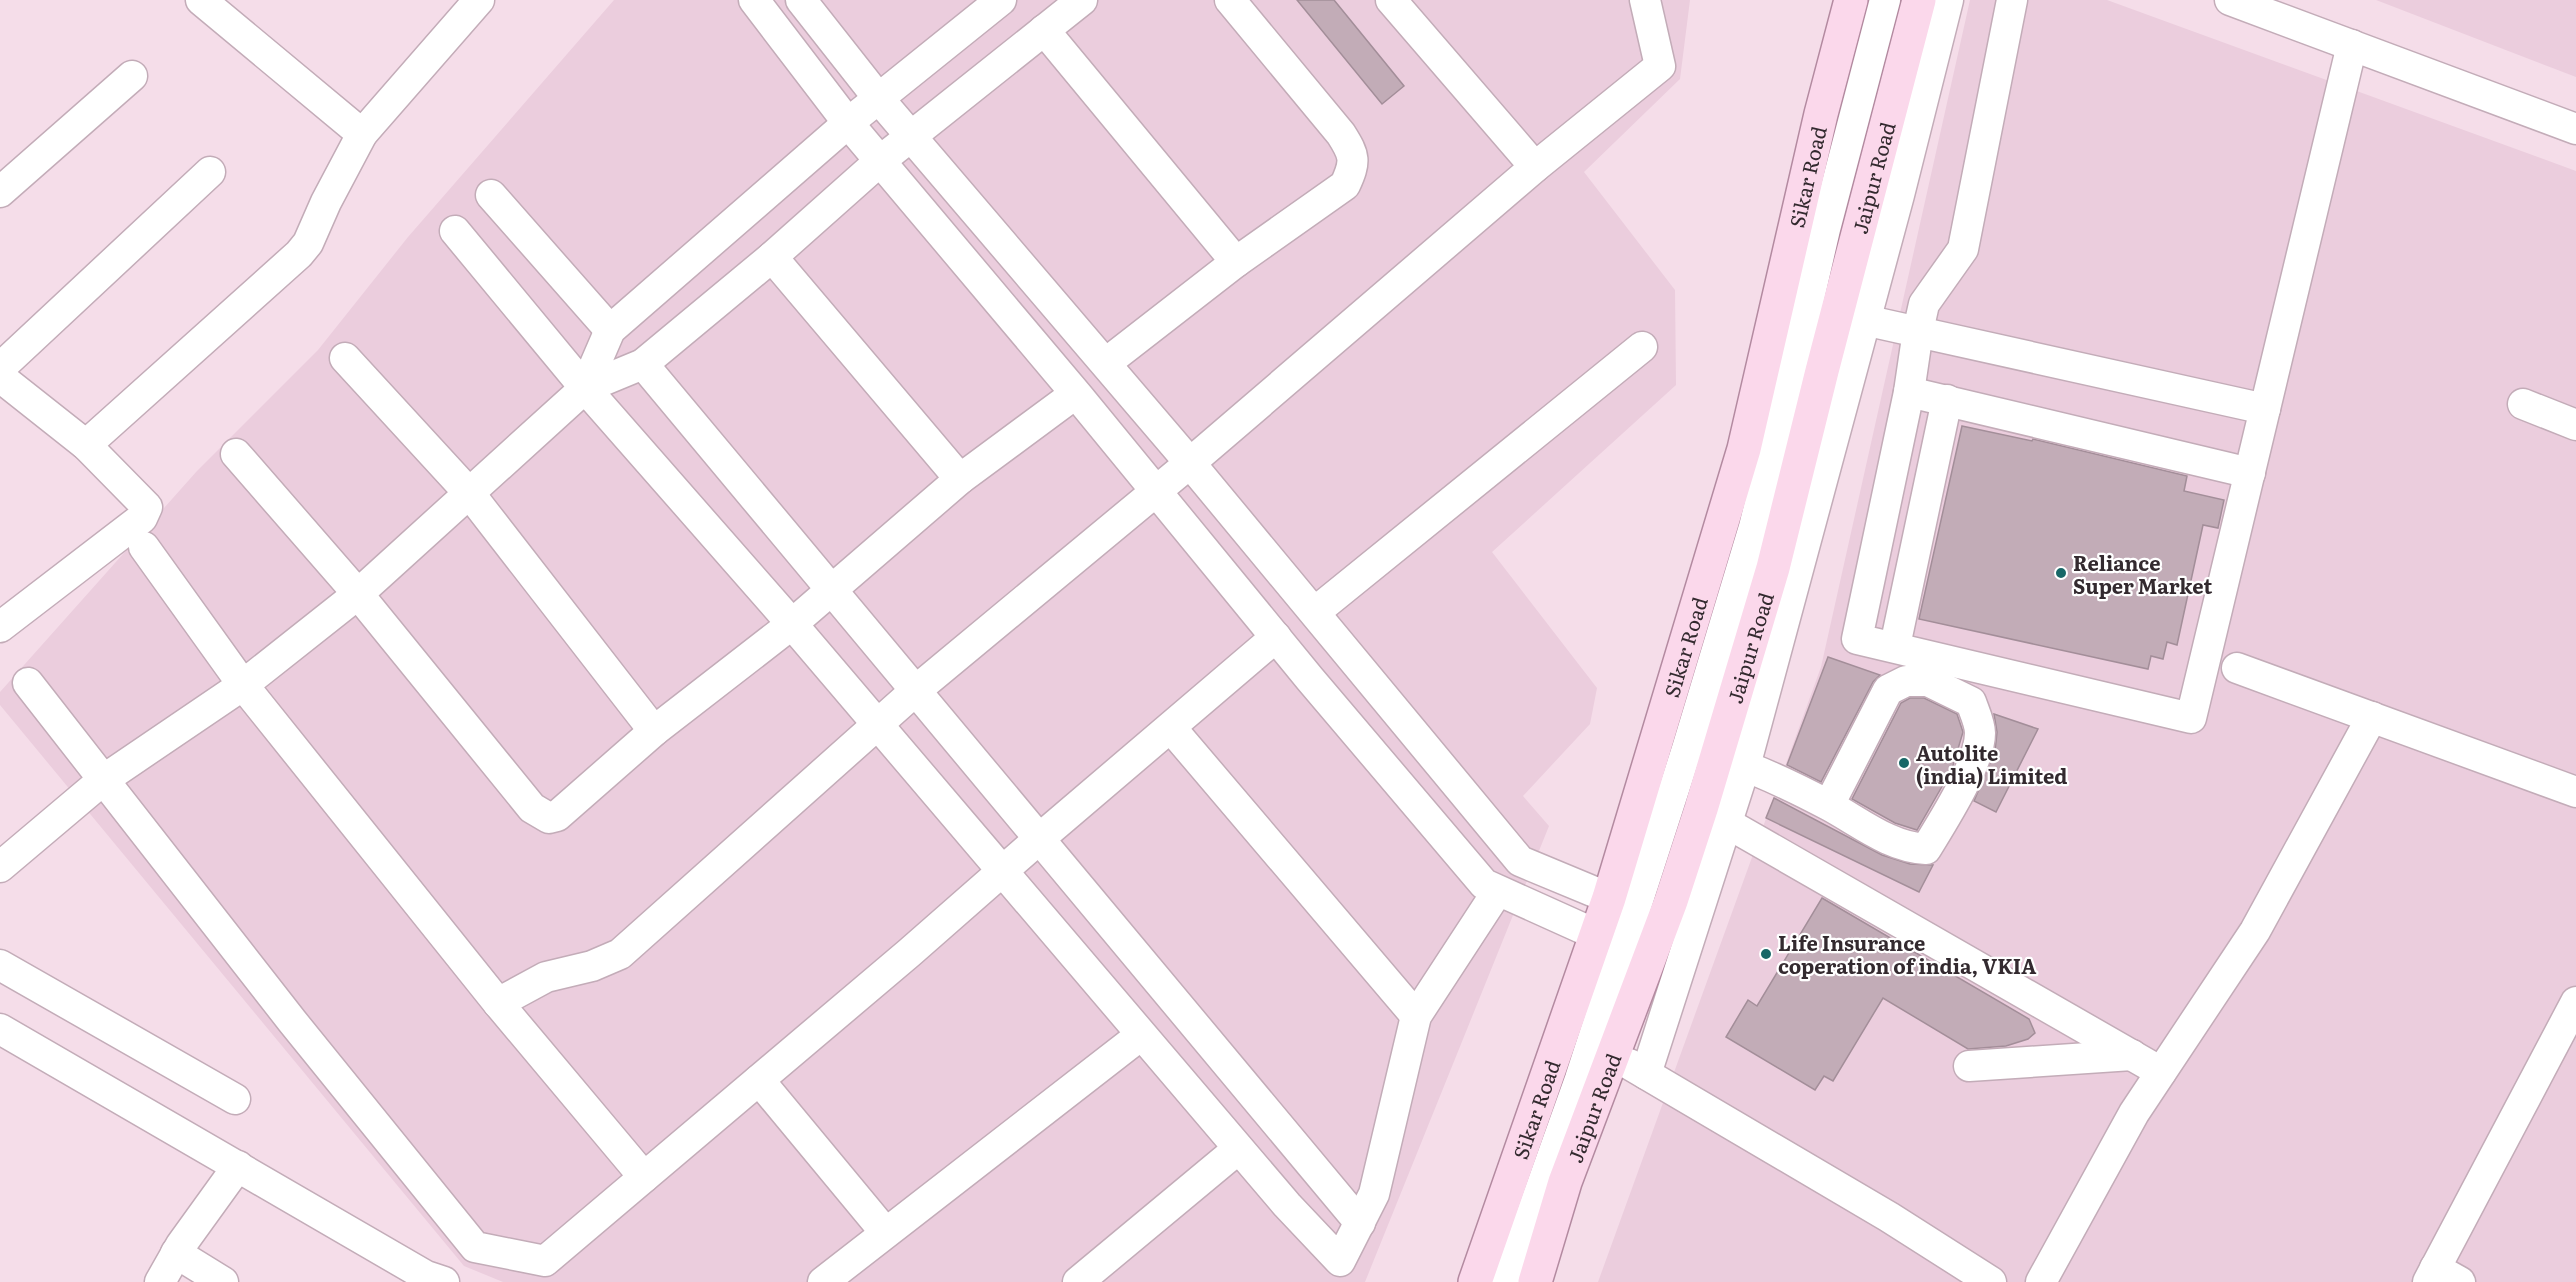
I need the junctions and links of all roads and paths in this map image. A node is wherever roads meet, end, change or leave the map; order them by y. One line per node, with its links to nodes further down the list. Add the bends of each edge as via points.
1 (201, 0): 22 (street)
2 (754, 0): 20 (street)
3 (801, 0): 19 (street)
4 (1001, 0): 19 (street)
5 (1082, 0): 16 (street)
6 (1230, 0): 31 (street, via 1353,152 1353,167 1345,185)
7 (1391, 0): 25 (street)
8 (1645, 0): 25 (street, via 1660,66)
9 (1851, 0): 80 (main road, Sikar Road, via 1744,449)
10 (1885, 0): 109 (street, via 1750,538 1584,1068)
11 (1919, 0): 32 (main road, Jaipur Road)
12 (1948, 0): 32 (street)
13 (2012, 0): 34 (street, via 1963,249 1924,304)
14 (2229, 0): 17 (street)
15 (467, 4): 22 (street)
16 (1044, 30): 23 (street); 31 (street)
17 (2352, 45): 21 (street); 46 (street)
18 (132, 76): 27 (street)
19 (879, 99): 20 (street); 23 (street)
20 (848, 123): 24 (street); 33 (street)
21 (2576, 129)
22 (362, 134): 48 (street, via 308,243 298,255)
23 (911, 136): 24 (street); 37 (street)
24 (880, 161): 30 (street); 43 (street)
25 (1535, 167): 50 (street)
26 (210, 172): 39 (street)
27 (0, 192)
28 (491, 195): 33 (street)
29 (455, 231): 41 (street)
30 (772, 257): 38 (street); 52 (street)
31 (1236, 262): 37 (street)
32 (1851, 317): 34 (street); 71 (main road, Jaipur Road, via 1773,568)
33 (610, 330): 41 (street)
34 (1918, 331): 42 (street); 46 (street)
35 (1642, 347): 58 (street)
36 (345, 358): 54 (street)
37 (1106, 363): 50 (street)
38 (643, 364): 41 (street); 56 (street)
39 (0, 368)
40 (0, 378): 48 (street)
41 (585, 388): 54 (street); 59 (street)
42 (1909, 392): 44 (street); 62 (street, via 1857,639)
43 (1075, 394): 52 (street); 53 (street)
44 (1947, 400): 51 (street); 62 (street)
45 (2523, 404): 47 (street)
46 (2265, 408): 51 (street)
47 (2576, 425)
48 (86, 445): 60 (street, via 143,501 146,513)
49 (236, 454): 57 (street)
50 (1190, 463): 53 (street); 58 (street)
51 (2250, 474): 62 (street, via 2191,718)
52 (960, 479): 56 (street)
53 (1156, 492): 61 (street); 66 (street)
54 (470, 494): 57 (street); 70 (street)
55 (144, 547): 65 (street)
56 (832, 590): 59 (street); 66 (street)
57 (358, 594): 65 (street); 70 (street, via 532,808 542,815 557,816)
58 (1315, 612): 80 (street, via 1520,861)
59 (792, 624): 68 (street); 70 (street)
60 (0, 627)
61 (1276, 638): 69 (street); 79 (street, via 1484,884)
62 (1895, 646)
63 (2237, 668): 67 (street)
64 (28, 683): 72 (street)
65 (243, 685): 72 (street); 84 (street)
66 (915, 691): 68 (street); 76 (street)
67 (2373, 717): 73 (street); 91 (street, via 2255,931)
68 (876, 724): 78 (street); 84 (street, via 620,954 592,966 546,977)
69 (1171, 728): 76 (street); 85 (street)
70 (654, 731)
71 (1731, 761): 74 (street); 75 (main road, Jaipur Road)
72 (103, 780): 77 (street); 97 (street, via 475,1247 545,1261)
73 (2576, 792)
74 (1829, 805): 74 (street, via 1890,840 1926,849 1979,748 1980,730 1971,702 1928,681 1906,681 1888,690)
75 (1715, 817): 88 (main road, Jaipur Road, via 1671,901); 89 (street); 92 (street)
76 (1039, 839): 78 (street); 98 (street)
77 (0, 867)
78 (1002, 872): 87 (street); 93 (street)
79 (1497, 892): 81 (street); 85 (street)
80 (1610, 898): 81 (main road, Sikar Road)
81 (1595, 934): 108 (main road, Sikar Road)
82 (0, 965): 94 (street)
83 (2576, 1002): 102 (street)
84 (498, 1003): 97 (street)
85 (1416, 1016): 98 (street, via 1374,1194)
86 (0, 1029): 96 (street)
87 (1141, 1035): 95 (street); 99 (street)
88 (1613, 1055): 92 (street); 110 (main road, Jaipur Road, via 1566,1182)
89 (2132, 1055): 90 (street); 91 (street)
90 (1970, 1066)
91 (2161, 1072): 112 (street, via 2134,1113)
92 (1646, 1074): 111 (street, via 1889,1217)
93 (759, 1080): 97 (street); 99 (street)
94 (235, 1099)
95 (1238, 1149): 101 (street); 107 (street)
96 (238, 1167): 100 (street); 105 (street, via 426,1276)
97 (644, 1177)
98 (1360, 1223): 101 (street)
99 (885, 1232): 106 (street)
100 (176, 1253): 103 (street); 104 (street)
101 (1335, 1271)
102 (2441, 1277)
103 (160, 1282)
104 (223, 1282)
105 (444, 1282)
106 (823, 1282)
107 (1078, 1282)
108 (1475, 1282)
109 (1507, 1282)
110 (1535, 1282)
111 (1991, 1282)
112 (2041, 1282)

